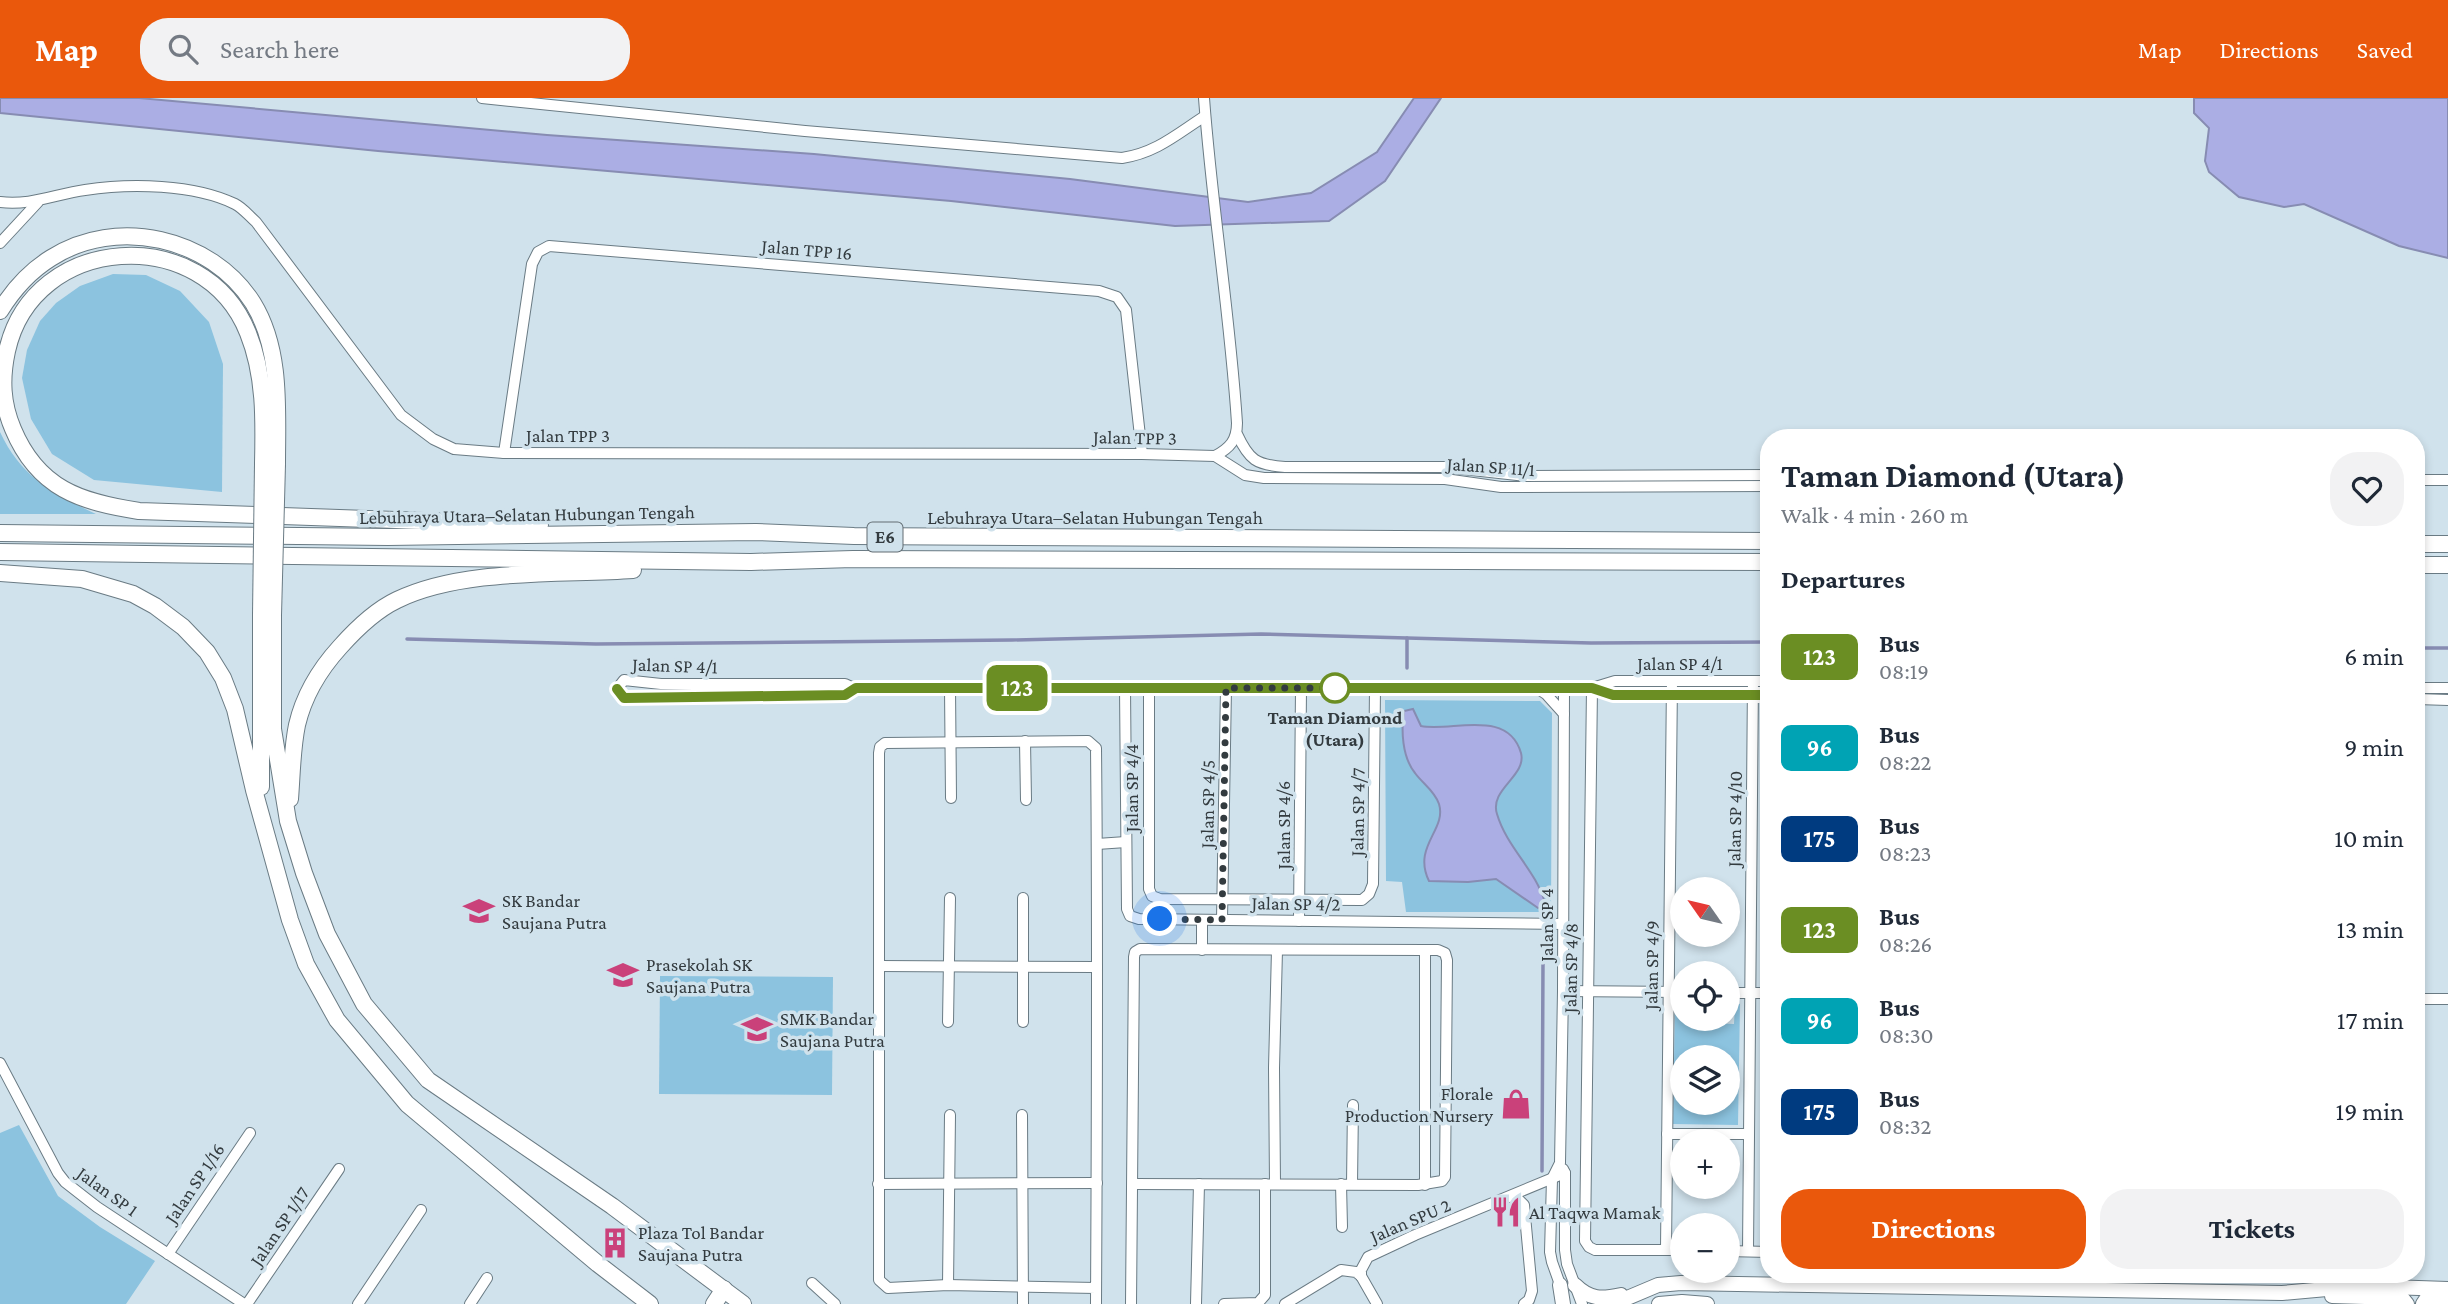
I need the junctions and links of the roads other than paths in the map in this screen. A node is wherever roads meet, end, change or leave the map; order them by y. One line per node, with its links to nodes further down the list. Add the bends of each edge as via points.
1 (481, 98): 3 (street, via 1122,158 1162,146)
2 (1204, 98): 3 (street)
3 (1205, 116): 8 (street)
4 (0, 202): 5 (street, Jalan TPP 3)
5 (38, 202): 6 (street); 9 (street, Jalan TPP 3, via 85,190 147,186 194,191 237,204 256,222 401,415 454,449)
6 (0, 243)
7 (0, 311): 12 (highway, via 27,276 70,247 122,236 170,242 197,252 237,284 265,328 276,387)
8 (1237, 434): 11 (street, via 1230,448); 13 (street, Jalan SP 11/1, via 1254,460 1285,467 1445,467 1526,476)
9 (504, 453): 10 (street, Jalan TPP 3); 10 (street, Jalan TPP 16, via 532,264 538,252 549,246 1098,291 1117,297 1126,310)
10 (1142, 454): 11 (street, Jalan TPP 3)
11 (1215, 456): 16 (street, Jalan SP 11/1, via 1245,475 1264,478 1445,479 1501,487)
12 (270, 464): 17 (highway, via 256,356 237,312 207,282 171,262 146,255 100,258 60,274 30,301 19,318 4,365 2,391 9,420 32,463 51,481 84,500 139,511); 28 (highway, bridge)
13 (1760, 475)
14 (2425, 480): 15 (street)
15 (2448, 480)
16 (1760, 486)
17 (756, 532): 18 (highway, Lebuhraya Utara–Selatan Hubungan Tengah / E6, via 388,537); 19 (highway, Lebuhraya Utara–Selatan Hubungan Tengah / E6, via 868,537)
18 (0, 533)
19 (1760, 541)
20 (2425, 544): 21 (highway)
21 (2448, 544)
22 (0, 552): 23 (highway, E6)
23 (751, 562): 24 (highway, E6); 55 (highway, via 504,576 450,583 396,600 332,655 305,699 292,759)
24 (1760, 562)
25 (2425, 565): 26 (highway)
26 (2448, 565)
27 (0, 573): 54 (highway, via 82,579 113,587 155,606 183,627 223,678)
28 (267, 615): 54 (highway); 55 (highway, via 273,729)
29 (1672, 681): 30 (street, Jalan SP 4/1); 41 (street, Jalan SP 4/1, via 1615,681); 44 (street, Jalan SP 4/9)
30 (1753, 681): 31 (street, Jalan SP 4/1); 45 (street, Jalan SP 4/10)
31 (1760, 681)
32 (856, 688): 32 (street, Jalan SP 4/1, via 845,695 624,698 617,689 624,680 845,684); 33 (street, Jalan SP 4/1)
33 (950, 688): 34 (street, Jalan SP 4/1); 51 (street)
34 (1125, 688): 35 (street, Jalan SP 4/1); 56 (street, Jalan SP 4/2)
35 (1149, 688): 36 (street, Jalan SP 4/1); 61 (street, Jalan SP 4/4, via 1149,888 1160,899)
36 (1226, 688): 37 (street, Jalan SP 4/1); 61 (street, Jalan SP 4/5)
37 (1301, 688): 38 (street, Jalan SP 4/1); 60 (street, Jalan SP 4/6)
38 (1375, 688): 39 (street, Jalan SP 4/1); 60 (street, Jalan SP 4/7, via 1373,884 1362,900)
39 (1537, 688): 40 (street, Jalan SP 4/1); 49 (street)
40 (1564, 688): 41 (street, Jalan SP 4/1); 49 (street, Jalan SP 4)
41 (1592, 688): 44 (street, Jalan SP 4/1, via 1613,695); 75 (street, Jalan SP 4/8)
42 (2425, 688): 43 (street)
43 (2448, 688)
44 (1671, 695): 45 (street, Jalan SP 4/1); 74 (street, Jalan SP 4/9)
45 (1753, 695): 46 (street, Jalan SP 4/1); 77 (street, Jalan SP 4/10)
46 (1760, 695)
47 (2425, 699): 48 (street)
48 (2448, 700)
49 (1564, 714): 65 (street, Jalan SP 4)
50 (1025, 741): 51 (street); 53 (street); 57 (street, via 1088,741 1096,748)
51 (950, 742): 52 (street); 69 (street, via 885,743 880,747)
52 (951, 798)
53 (1026, 800)
54 (261, 814): 126 (highway, via 306,964 338,1020 407,1104)
55 (288, 821): 119 (highway, via 327,934 364,1004 428,1080)
56 (1126, 842): 57 (street); 63 (street, Jalan SP 4/2, via 1130,916)
57 (1097, 844): 72 (street)
58 (950, 898): 70 (street)
59 (1023, 898): 71 (street)
60 (1300, 900): 61 (street); 64 (street, Jalan SP 4/6)
61 (1223, 901): 62 (street, Jalan SP 4/5)
62 (1222, 920): 63 (street, Jalan SP 4/2); 64 (street, Jalan SP 4/2)
63 (1202, 921): 66 (street)
64 (1299, 921): 65 (street, Jalan SP 4/2)
65 (1564, 924): 73 (street, Jalan SP 4)
66 (1202, 950): 67 (street); 97 (street, via 1135,952)
67 (1277, 950): 68 (street); 99 (street)
68 (1425, 950): 101 (street); 101 (street, via 1445,953 1447,960 1445,1177 1438,1184)
69 (879, 966): 70 (street); 93 (street)
70 (949, 966): 71 (street); 81 (street)
71 (1023, 967): 72 (street); 82 (street)
72 (1097, 967): 96 (street)
73 (1563, 991): 75 (street); 91 (street, Jalan SP 4)
74 (1669, 991): 75 (street); 88 (street, Jalan SP 4/9)
75 (1587, 992): 105 (street, Jalan SP 4/8, via 1585,1241 1595,1250)
76 (1740, 993): 77 (street)
77 (1749, 993): 78 (street); 89 (street, Jalan SP 4/10)
78 (1760, 993)
79 (2425, 999): 80 (street)
80 (2448, 999)
81 (948, 1022)
82 (1023, 1023)
83 (0, 1063): 110 (street, Jalan SP 1, via 65,1182)
84 (1353, 1105): 100 (street)
85 (950, 1115): 94 (street)
86 (1022, 1115): 95 (street)
87 (250, 1132): 110 (street, Jalan SP 1/16)
88 (1667, 1134): 89 (street); 105 (street, Jalan SP 4/9)
89 (1748, 1134): 108 (street, Jalan SP 4/10)
90 (339, 1168): 123 (street, Jalan SP 1/17)
91 (1563, 1168): 92 (street, Jalan SP 4); 115 (street, Jalan SP 4)
92 (1552, 1179): 102 (street, Jalan SPU 2); 115 (street, Jalan SP 4, via 1550,1252)
93 (878, 1184): 94 (street); 114 (street, via 879,1280 888,1288)
94 (950, 1184): 95 (street); 114 (street)
95 (1024, 1184): 96 (street); 116 (street)
96 (1097, 1184): 118 (street)
97 (1133, 1184): 98 (street); 132 (street)
98 (1199, 1184): 99 (street); 133 (street)
99 (1270, 1184): 100 (street); 134 (street, via 1265,1295 1258,1303)
100 (1346, 1184): 101 (street); 104 (street)
101 (1425, 1185)
102 (1510, 1197): 111 (street, Jalan SPU 2, via 1368,1257); 137 (street, via 1524,1205 1532,1291)
103 (421, 1210): 124 (street)
104 (1342, 1227)
105 (1667, 1249): 106 (street)
106 (1670, 1249)
107 (1740, 1251): 108 (street)
108 (1748, 1251): 109 (street)
109 (1760, 1252)
110 (168, 1254): 123 (street, Jalan SP 1)
111 (1361, 1276): 135 (street, via 1341,1270); 136 (street)
112 (487, 1278): 125 (street)
113 (812, 1283): 129 (street)
114 (948, 1285): 116 (street)
115 (1568, 1285): 117 (main road, via 1604,1299); 138 (main road); 139 (street, Jalan SP 4)
116 (1023, 1287): 118 (street); 130 (street)
117 (1651, 1287): 121 (main road, via 1681,1283); 140 (main road)
118 (1096, 1288): 131 (street)
119 (724, 1289): 127 (highway); 128 (highway)
120 (2448, 1289): 121 (main road, via 2360,1286)
121 (2282, 1293): 143 (main road, via 2398,1298)
122 (2448, 1298): 144 (main road, via 2427,1298)
123 (245, 1304)
124 (358, 1304)
125 (470, 1304)
126 (650, 1304)
127 (714, 1304)
128 (743, 1304)
129 (835, 1304)
130 (1023, 1304)
131 (1096, 1304)
132 (1131, 1304)
133 (1196, 1304)
134 (1224, 1304)
135 (1285, 1304)
136 (1377, 1304)
137 (1524, 1304)
138 (1565, 1304)
139 (1582, 1304)
140 (1613, 1304)
141 (1659, 1304): 142 (main road)
142 (1707, 1304)
143 (2407, 1304)
144 (2423, 1304)

